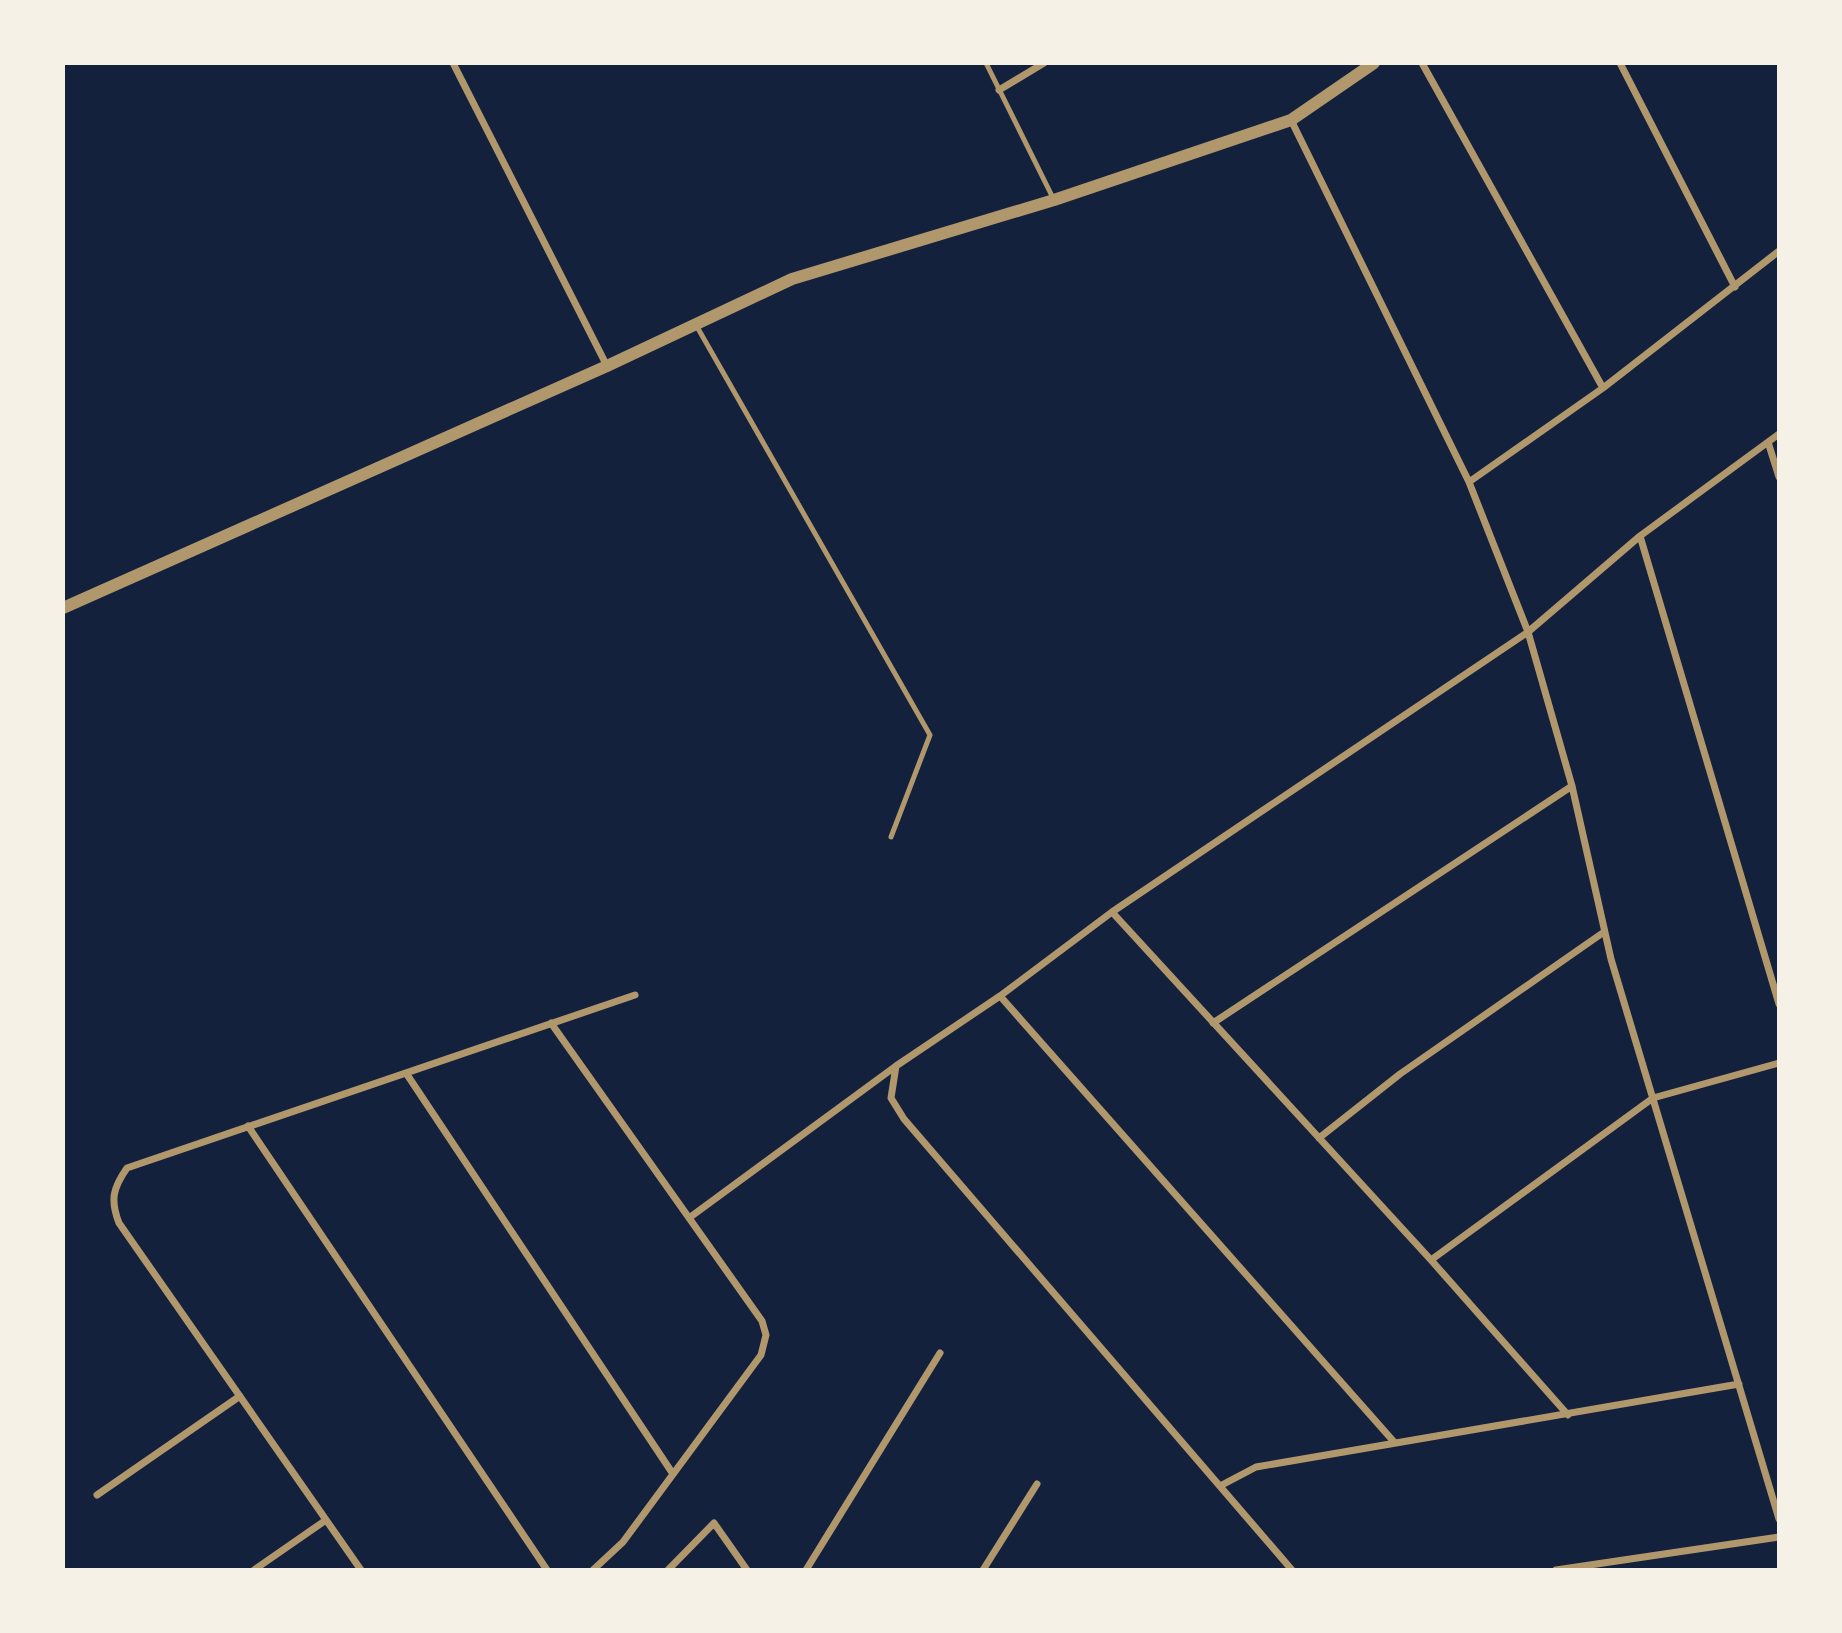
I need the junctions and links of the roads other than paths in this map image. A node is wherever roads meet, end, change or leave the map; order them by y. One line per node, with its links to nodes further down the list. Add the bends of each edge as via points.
1 (453, 63): 13 (street)
2 (986, 63): 7 (lane)
3 (1044, 63): 7 (street)
4 (1374, 63): 8 (street)
5 (1422, 63): 14 (street)
6 (1620, 63): 11 (street)
7 (999, 90): 9 (lane)
8 (1291, 120): 9 (street); 18 (street)
9 (1054, 200): 12 (street, via 792,279)
10 (1779, 251): 11 (street)
11 (1735, 288): 14 (street)
12 (696, 325): 13 (street); 23 (lane, via 930,736)
13 (607, 366): 20 (street)
14 (1603, 388): 18 (street)
15 (1779, 434): 16 (street)
16 (1768, 442): 17 (street); 19 (street)
17 (1779, 477)
18 (1469, 482): 21 (street)
19 (1640, 536): 21 (street); 28 (street)
20 (63, 608)
21 (1528, 632): 22 (street); 24 (street)
22 (1572, 786): 25 (street); 30 (street)
23 (891, 837)
24 (1112, 912): 27 (street); 30 (street)
25 (1604, 932): 34 (street); 36 (street, via 1400,1074)
26 (635, 995): 29 (street)
27 (1000, 996): 32 (street); 43 (street)
28 (1779, 1004)
29 (551, 1023): 33 (street); 37 (street)
30 (1213, 1023): 36 (street)
31 (1779, 1063): 34 (street)
32 (896, 1066): 37 (street); 46 (street, via 891,1098 904,1119)
33 (406, 1073): 35 (street); 44 (street)
34 (1653, 1098): 38 (street); 40 (street)
35 (248, 1126): 41 (street, via 127,1168 114,1186 112,1205 119,1223); 53 (street)
36 (1319, 1138): 38 (street)
37 (689, 1218): 44 (street, via 762,1321 766,1335 761,1355)
38 (1431, 1260): 42 (street)
39 (940, 1353): 57 (street)
40 (1739, 1384): 42 (street); 48 (street)
41 (240, 1396): 47 (street); 49 (street)
42 (1568, 1415): 43 (street)
43 (1395, 1443): 46 (street, via 1256,1466)
44 (673, 1474): 54 (street, via 623,1542)
45 (1037, 1484): 58 (street)
46 (1220, 1486): 59 (street)
47 (97, 1495)
48 (1779, 1519)
49 (326, 1520): 51 (street); 52 (street)
50 (1779, 1537): 60 (street)
51 (254, 1570)
52 (361, 1570)
53 (547, 1570)
54 (593, 1570)
55 (667, 1570): 56 (street, via 714,1523)
56 (747, 1570)
57 (806, 1570)
58 (983, 1570)
59 (1292, 1570)
60 (1556, 1570)

